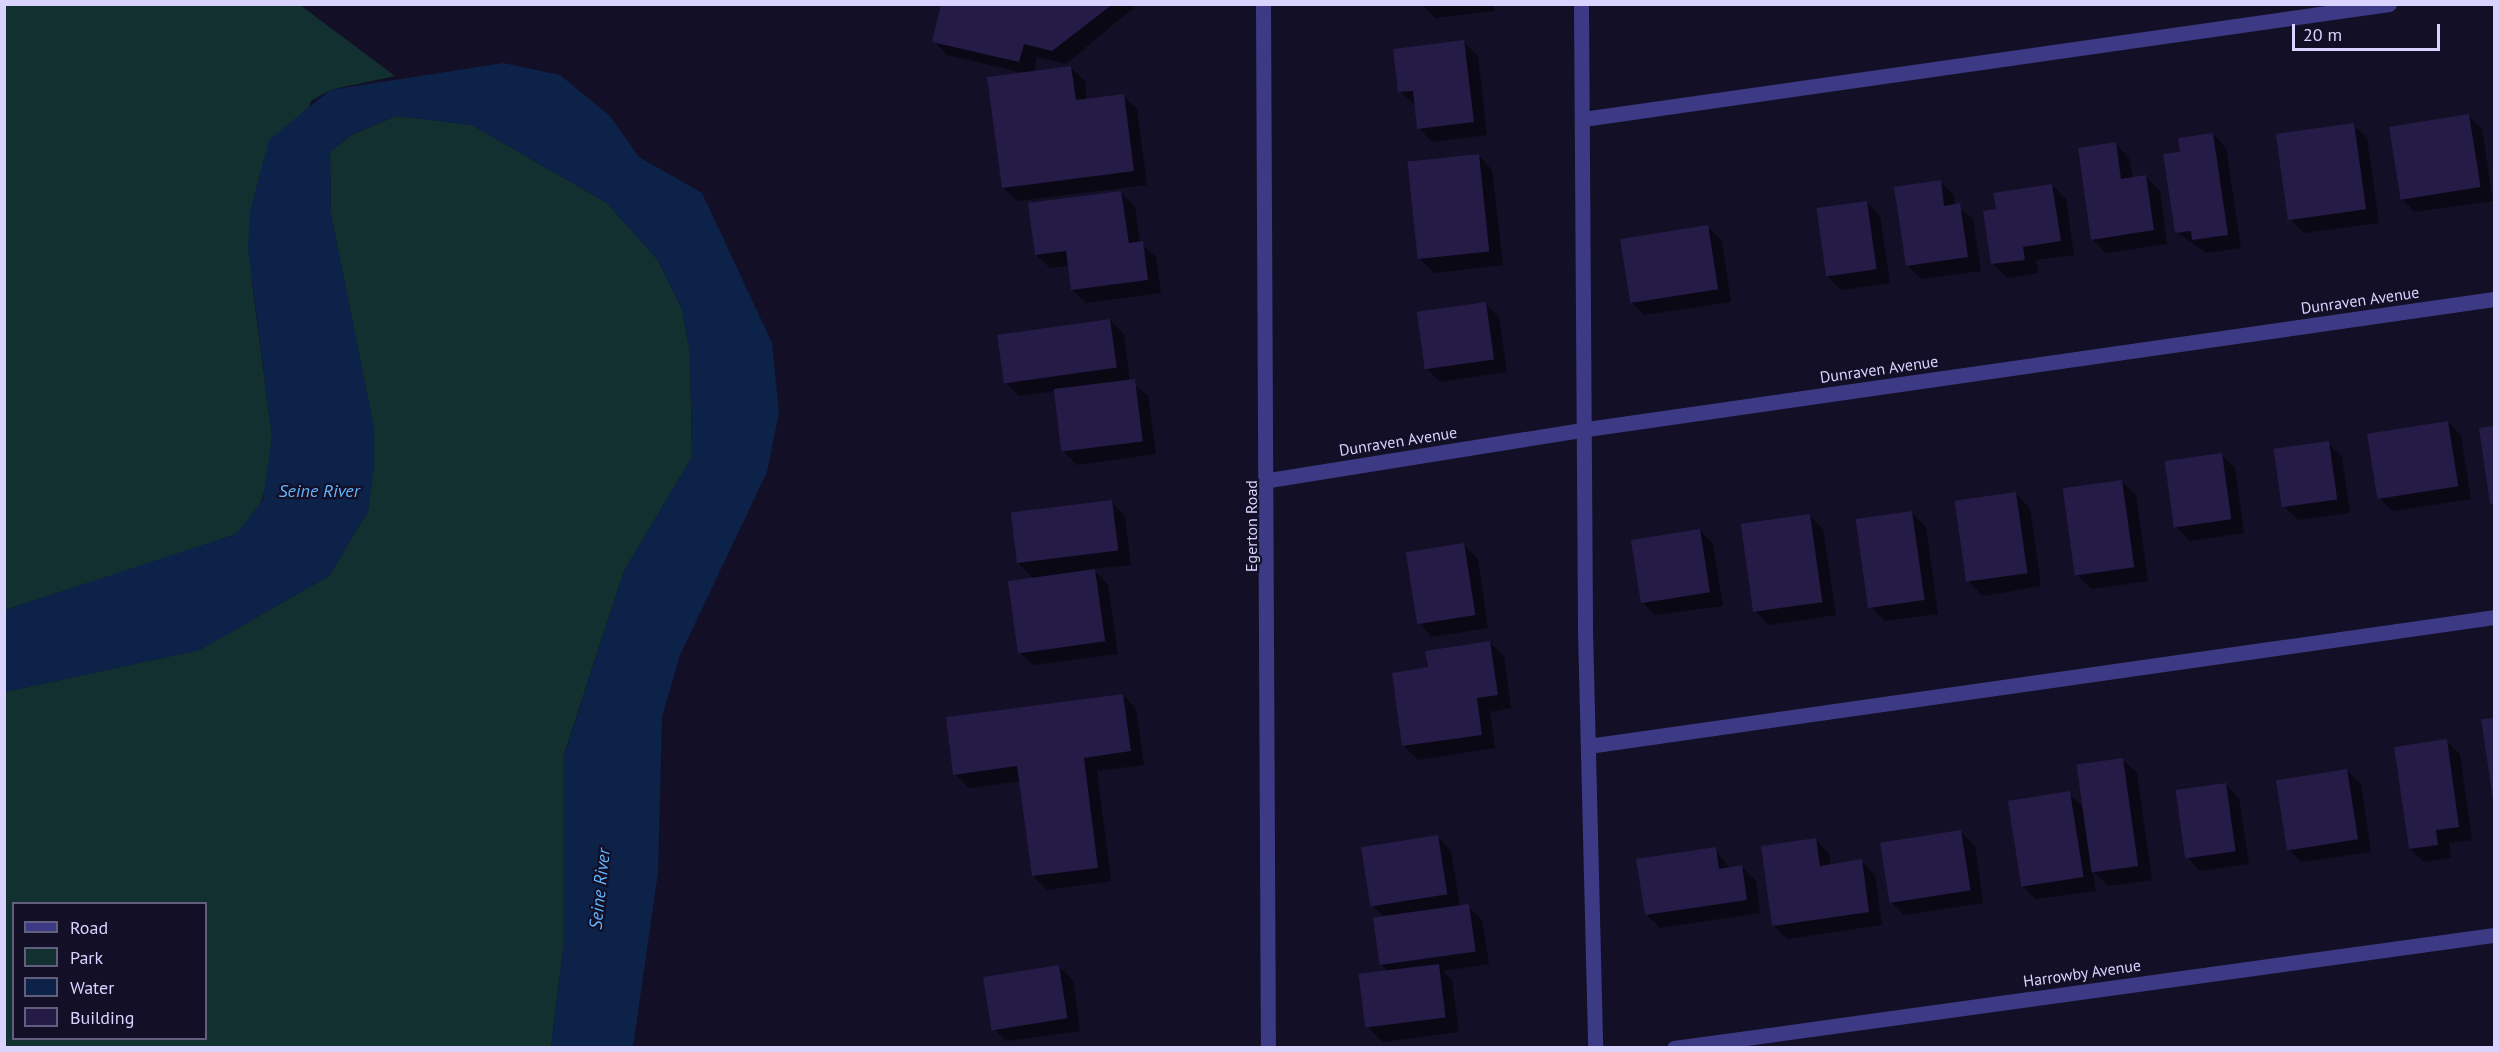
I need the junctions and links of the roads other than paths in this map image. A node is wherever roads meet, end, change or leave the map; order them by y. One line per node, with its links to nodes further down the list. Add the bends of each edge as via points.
1 (1263, 4): 7 (street, Egerton Road)
2 (1581, 4): 4 (street)
3 (2389, 4): 4 (street)
4 (1583, 119): 6 (street)
5 (2494, 299): 6 (street, Dunraven Avenue)
6 (1587, 429): 7 (street, Dunraven Avenue); 9 (street)
7 (1269, 480): 11 (street, Egerton Road)
8 (2494, 617): 9 (street)
9 (1588, 746): 12 (street)
10 (2494, 935): 13 (street, Harrowby Avenue)
11 (1268, 1047)
12 (1595, 1047)
13 (1674, 1047)

